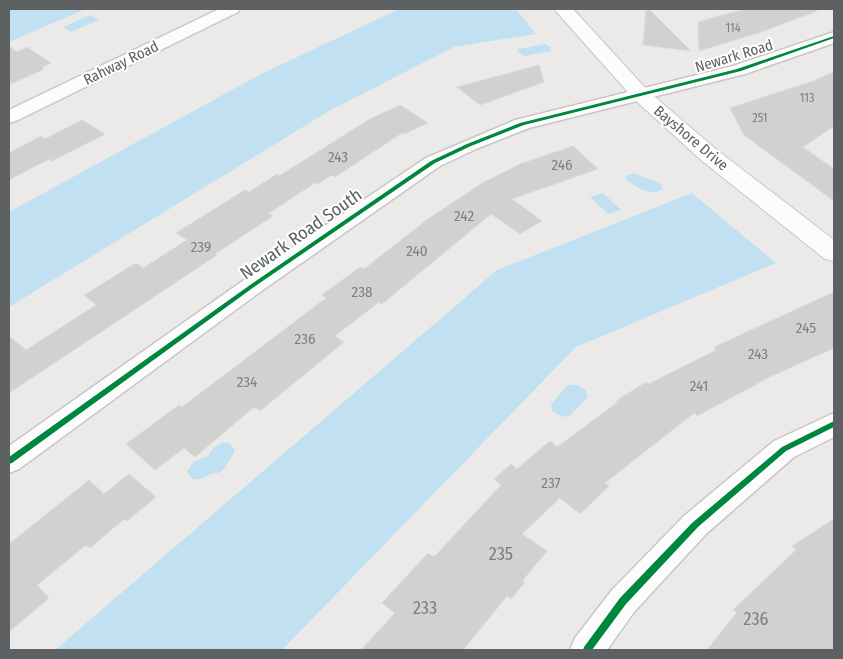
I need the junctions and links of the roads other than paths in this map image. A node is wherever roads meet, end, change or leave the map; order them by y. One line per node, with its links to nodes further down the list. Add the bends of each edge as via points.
1 (232, 9): 5 (street, Rahway Road)
2 (563, 9): 4 (street, Bayshore Drive)
3 (834, 37): 4 (street, Newark Road, via 739,70)
4 (641, 95): 6 (street, Bayshore Drive, via 709,155); 8 (street, Newark Road South, via 522,124 433,162 252,286)
5 (9, 117)
6 (834, 253)
7 (834, 424): 9 (street, via 784,450 695,525 623,602)
8 (9, 461)
9 (587, 650)

